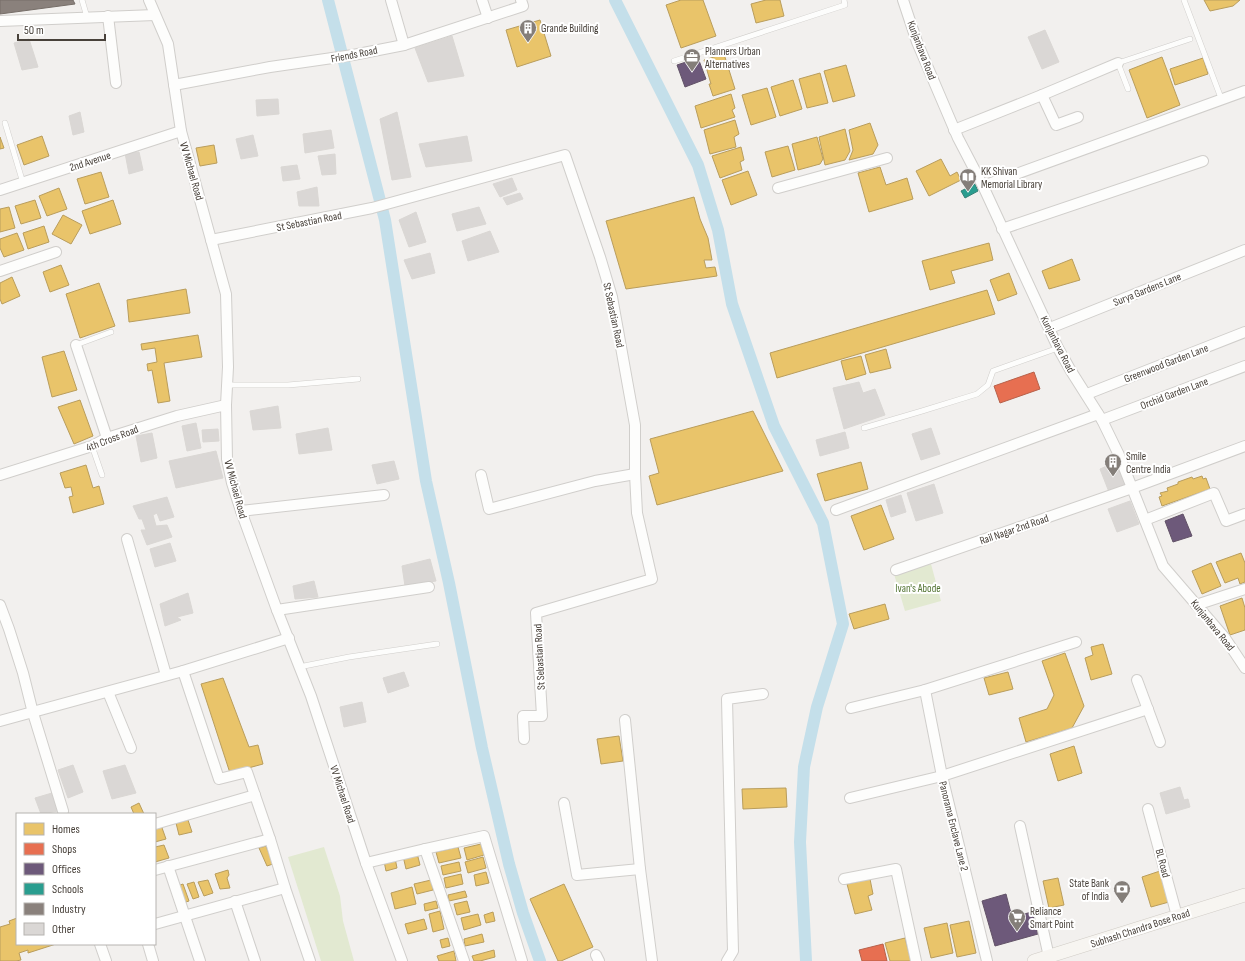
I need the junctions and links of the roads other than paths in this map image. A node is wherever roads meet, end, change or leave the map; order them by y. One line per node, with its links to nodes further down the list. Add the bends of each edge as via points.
1 (82, 0): 11 (lane)
2 (149, 0): 9 (street, VV Michael Road)
3 (391, 0): 15 (street)
4 (482, 0): 12 (street)
5 (521, 0): 12 (street, Friends Road, via 523,6)
6 (844, 0): 16 (lane, via 845,5)
7 (903, 0): 26 (street, Kunjanbava Road, via 917,42)
8 (1184, 0): 23 (lane)
9 (154, 15): 10 (street); 19 (street, VV Michael Road, via 168,44)
10 (108, 16): 11 (street); 18 (street)
11 (87, 17): 13 (street)
12 (488, 18): 15 (street, Friends Road)
13 (0, 21)
14 (1190, 39): 17 (lane)
15 (404, 45): 19 (street, Friends Road)
16 (674, 61)
17 (1118, 63): 20 (lane); 22 (street)
18 (116, 83)
19 (174, 85): 27 (street, VV Michael Road)
20 (1128, 89)
21 (1245, 90): 23 (street)
22 (1042, 95): 24 (street, via 1056,125); 26 (street)
23 (1222, 98): 31 (street)
24 (1078, 116)
25 (4, 123): 30 (lane)
26 (954, 130): 31 (street, Kunjanbava Road)
27 (181, 131): 30 (street, 2nd Avenue); 35 (street, VV Michael Road)
28 (887, 158): 32 (street)
29 (1203, 161): 34 (street)
30 (23, 183): 33 (street, 2nd Avenue)
31 (983, 186): 34 (street, Kunjanbava Road)
32 (778, 188)
33 (0, 190)
34 (1002, 229): 39 (street, Kunjanbava Road)
35 (211, 240): 46 (street, VV Michael Road, via 226,294); 54 (street, St Sebastian Road, via 374,208 565,155 612,298 635,425)
36 (1245, 250): 39 (street, Surya Gardens Lane)
37 (56, 252): 38 (street)
38 (0, 271)
39 (1050, 328): 43 (street, Kunjanbava Road)
40 (111, 332): 42 (lane)
41 (1245, 332): 47 (street, Greenwood Garden Lane)
42 (76, 345): 51 (street)
43 (1058, 348): 47 (street, Kunjanbava Road); 50 (lane, via 993,371 988,385 977,394)
44 (1245, 366): 49 (street, Orchid Garden Lane)
45 (358, 379): 46 (lane, via 288,385)
46 (226, 385): 48 (street, VV Michael Road)
47 (1087, 394): 49 (street, Kunjanbava Road)
48 (226, 405): 51 (street, 4th Cross Road, via 177,416); 61 (street, VV Michael Road, via 227,459)
49 (1100, 417): 58 (street, Kunjanbava Road); 60 (street, Orchid Garden Lane)
50 (864, 428)
51 (107, 438): 52 (street, 4th Cross Road)
52 (92, 446): 55 (street, 4th Cross Road); 56 (lane)
53 (1245, 446): 58 (street, Rail Nagar 2nd Road)
54 (635, 474): 57 (street, via 595,480 490,509); 87 (street, St Sebastian Road, via 637,513 652,579 536,613 542,716 523,716)
55 (0, 475)
56 (102, 475)
57 (481, 475)
58 (1132, 488): 63 (street, Kunjanbava Road); 65 (street, Rail Nagar 2nd Road)
59 (384, 495): 61 (street)
60 (836, 510)
61 (241, 511): 70 (street, VV Michael Road)
62 (1245, 514): 63 (street, via 1226,521 1214,494)
63 (1144, 520): 69 (street, Kunjanbava Road, via 1163,566)
64 (127, 539): 77 (street)
65 (896, 570)
66 (429, 587): 70 (street)
67 (1245, 589): 69 (street)
68 (0, 605): 84 (street)
69 (1196, 605): 75 (street, Kunjanbava Road, via 1225,638)
70 (277, 610): 71 (street, VV Michael Road)
71 (289, 638): 74 (street, VV Michael Road); 76 (street)
72 (1076, 642): 79 (street)
73 (437, 644): 74 (lane)
74 (299, 667): 100 (street, VV Michael Road)
75 (1245, 668)
76 (183, 671): 77 (street); 91 (street, via 219,779 247,772)
77 (166, 675): 80 (street)
78 (1137, 680): 83 (street)
79 (924, 690): 82 (street); 90 (street, Panorama Enclave Lane 2)
80 (108, 692): 84 (street); 89 (street)
81 (763, 694): 123 (street, via 727,699 733,951)
82 (851, 708)
83 (1148, 709): 88 (street); 90 (street)
84 (33, 712): 86 (street); 95 (street)
85 (626, 720): 102 (street)
86 (0, 721)
87 (524, 739)
88 (1160, 742)
89 (131, 748)
90 (942, 776): 92 (street); 125 (street, Panorama Enclave Lane 2)
91 (255, 795): 96 (street); 98 (street)
92 (850, 798)
93 (564, 804): 102 (street, via 577,875)
94 (1148, 809): 109 (street, BL Road)
95 (63, 811)
96 (156, 824)
97 (1020, 826): 113 (street)
98 (270, 839): 101 (street); 105 (street)
99 (425, 849): 100 (street); 120 (street); 121 (street, via 484,836)
100 (366, 863): 119 (street, VV Michael Road)
101 (168, 866): 103 (street); 108 (street)
102 (640, 869): 122 (street)
103 (156, 870)
104 (844, 879): 124 (street, via 896,868)
105 (285, 888): 107 (street); 118 (street)
106 (1245, 894): 109 (main road, Subhash Chandra Bose Road)
107 (235, 901): 108 (street); 117 (street)
108 (184, 916): 110 (street); 116 (street)
109 (1177, 916): 113 (main road, Subhash Chandra Bose Road)
110 (156, 924)
111 (100, 945): 114 (street)
112 (148, 945): 115 (street)
113 (1049, 957): 126 (main road, Subhash Chandra Bose Road)
114 (106, 961)
115 (153, 961)
116 (200, 961)
117 (255, 961)
118 (310, 961)
119 (402, 961)
120 (464, 961)
121 (522, 961)
122 (652, 961)
123 (727, 961)
124 (916, 961)
125 (987, 961)
126 (1034, 961)

